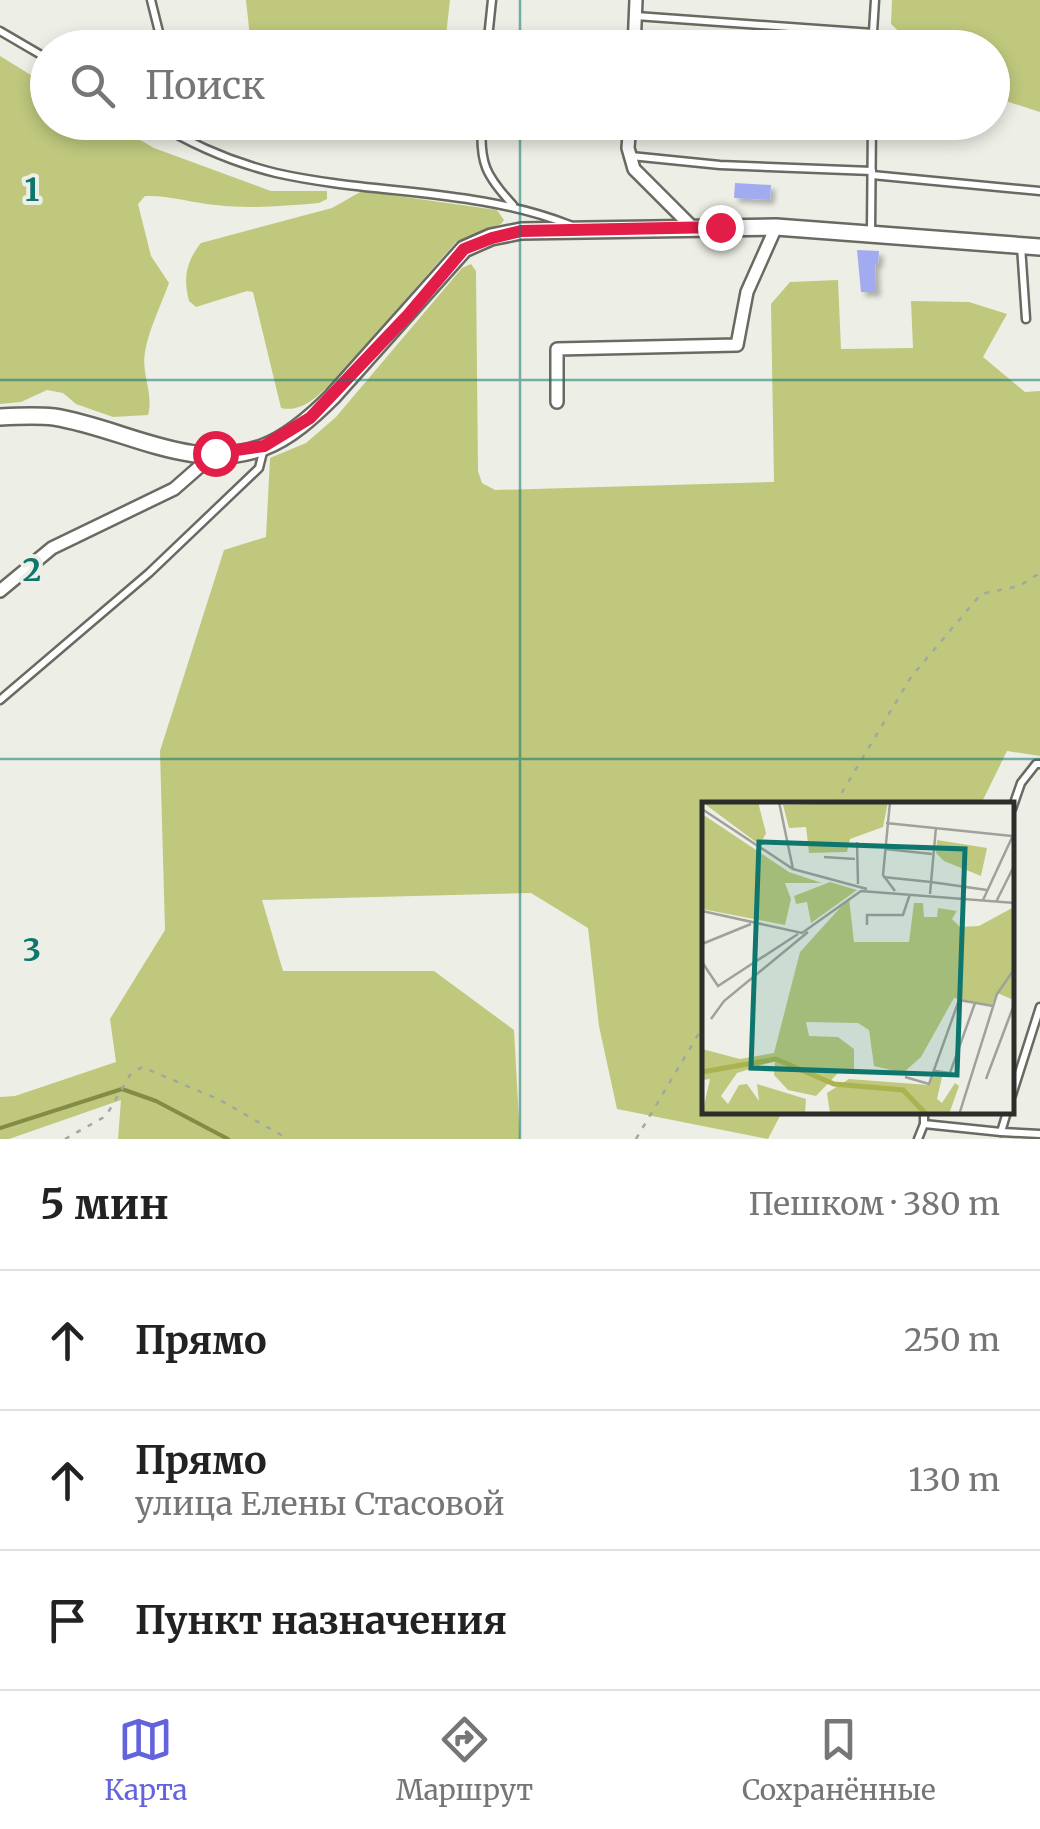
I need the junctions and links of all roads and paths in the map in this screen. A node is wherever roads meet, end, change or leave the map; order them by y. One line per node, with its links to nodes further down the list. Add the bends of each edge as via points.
1 (151, 0): 6 (lane)
2 (492, 0): 7 (lane)
3 (636, 0): 5 (street)
4 (875, 0): 10 (lane)
5 (636, 16): 8 (street); 9 (lane)
6 (158, 30)
7 (489, 30)
8 (635, 30)
9 (830, 30)
10 (872, 30)
11 (0, 31): 12 (lane)
12 (30, 48)
13 (189, 140): 20 (lane, via 272,172)
14 (481, 140): 20 (lane, via 491,182)
15 (629, 140): 17 (street)
16 (872, 140): 18 (lane)
17 (629, 156): 18 (lane); 21 (street)
18 (872, 173): 19 (lane); 24 (lane)
19 (1040, 192)
20 (513, 205): 23 (lane)
21 (692, 227): 22 (main road); 23 (main road)
22 (776, 227): 24 (main road); 28 (street, via 747,292 738,346 557,349)
23 (581, 229): 30 (main road, via 521,231 464,249 332,398)
24 (871, 232): 25 (main road)
25 (1021, 245): 26 (main road); 27 (lane)
26 (1040, 246)
27 (1026, 320)
28 (557, 402)
29 (0, 417): 31 (main road, via 54,417 176,452)
30 (264, 446): 31 (main road); 34 (lane, via 259,468)
31 (215, 453): 33 (street, via 174,488 52,548)
32 (1040, 573): 36 (path, via 1019,586 980,594 910,677)
33 (0, 591)
34 (0, 700)
35 (1040, 764): 37 (lane, via 1021,783)
36 (836, 802)
37 (1014, 802)
38 (1040, 1007): 40 (lane)
39 (702, 1028): 48 (path)
40 (1015, 1086)
41 (924, 1114): 43 (lane)
42 (1007, 1114): 44 (lane)
43 (924, 1124): 44 (lane); 49 (lane)
44 (1001, 1132): 45 (lane)
45 (1040, 1134)
46 (65, 1139): 47 (path, via 106,1116 142,1067)
47 (288, 1139)
48 (636, 1139)
49 (918, 1139)

